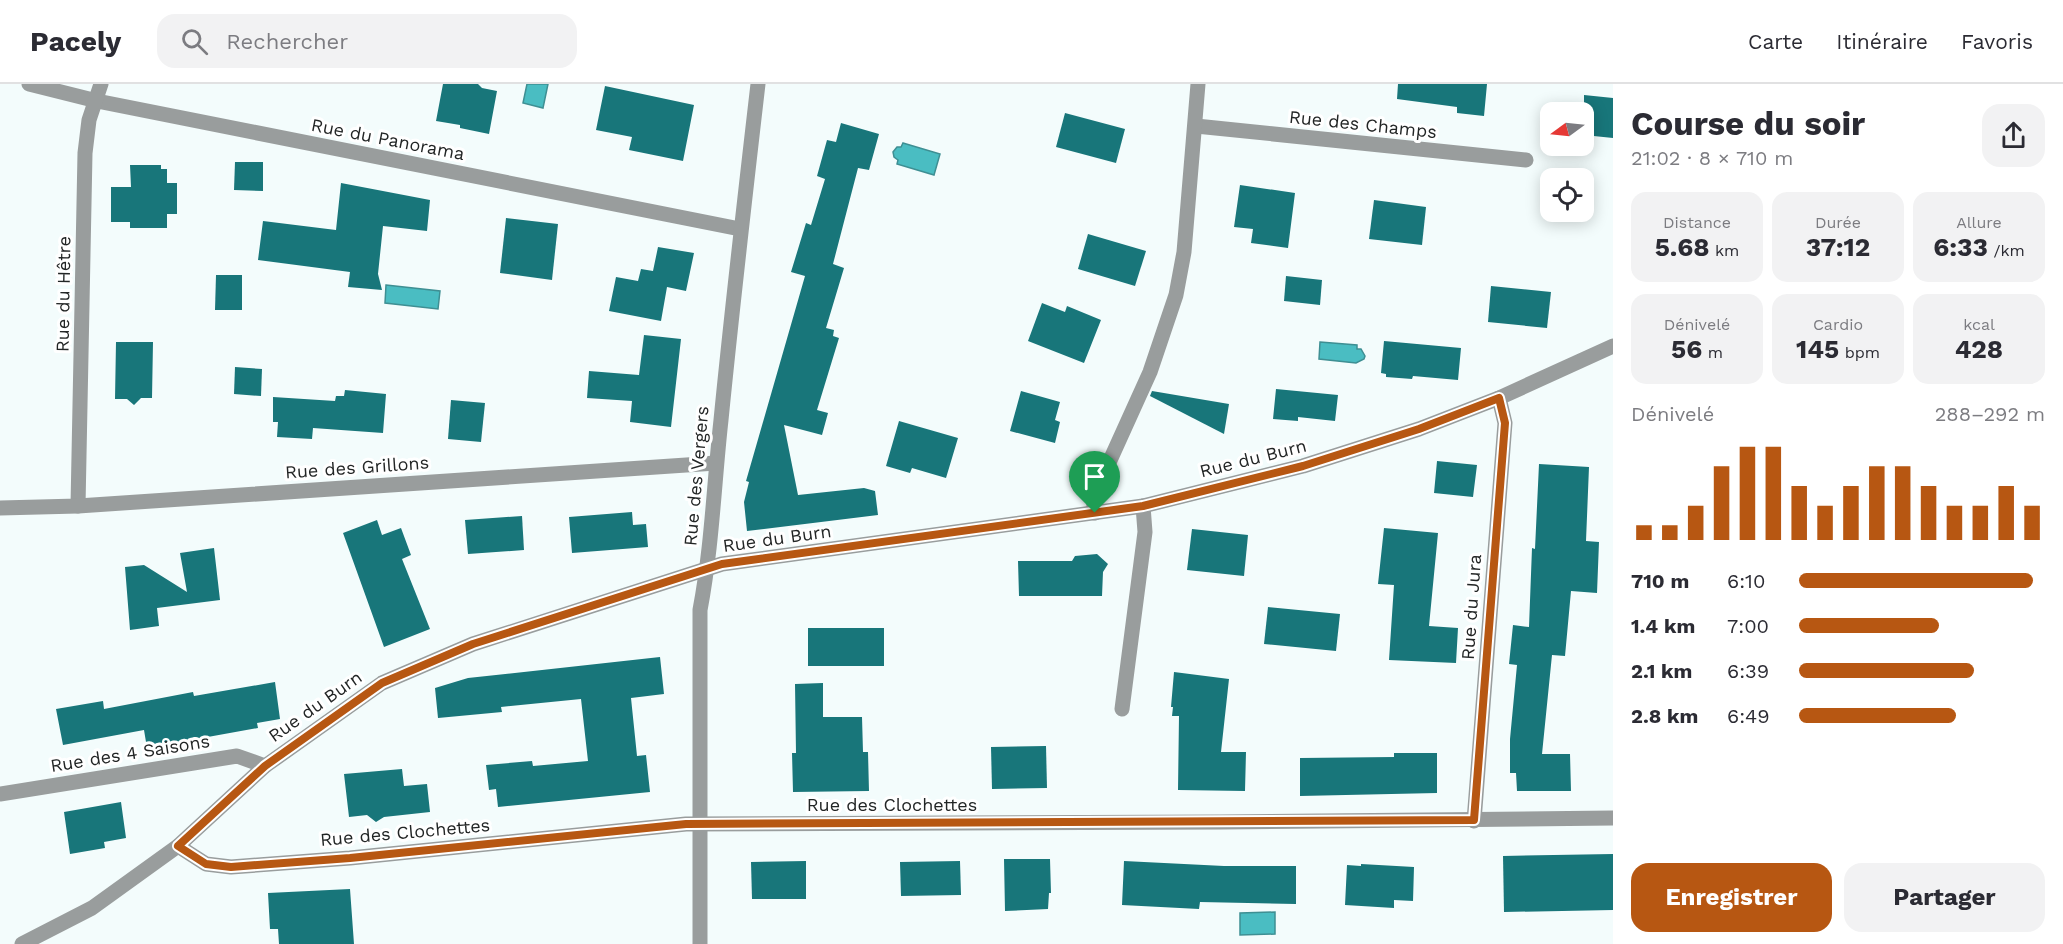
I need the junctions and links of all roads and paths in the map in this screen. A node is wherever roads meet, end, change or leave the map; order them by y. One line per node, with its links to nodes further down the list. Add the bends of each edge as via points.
1 (29, 84): 5 (street, Rue du Panorama)
2 (101, 84): 5 (street, Rue du Hêtre)
3 (758, 84): 8 (street, Rue des Vergers)
4 (1198, 84): 6 (street)
5 (97, 101): 8 (street, Rue du Panorama); 12 (street, Rue du Hêtre, via 89,120 85,153)
6 (1196, 126): 7 (street, Rue des Champs); 15 (street, via 1176,295 1150,372 1093,498)
7 (1526, 160)
8 (740, 229): 11 (street, Rue des Vergers)
9 (1613, 346): 10 (street, Rue du Burn)
10 (1499, 398): 13 (street, Rue du Burn, via 1419,429 1303,466); 21 (street, Rue du Jura, via 1505,423)
11 (716, 463): 12 (street, Rue des Grillons); 16 (street, Rue des Vergers)
12 (78, 506): 14 (street, Rue des Grillons)
13 (1143, 506): 15 (street, Rue du Burn); 17 (street, via 1145,532)
14 (0, 508)
15 (1095, 513): 16 (street, Rue du Burn)
16 (708, 569): 18 (street, Rue du Burn, via 473,644 382,683); 22 (street, Rue des Vergers, via 700,610)
17 (1122, 709)
18 (265, 766): 19 (street, Rue des 4 Saisons, via 237,756); 23 (street, Rue du Burn)
19 (0, 794)
20 (1613, 818): 21 (street, Rue des Clochettes)
21 (1474, 820): 22 (street, Rue des Clochettes)
22 (701, 825): 23 (street, Rue des Clochettes, via 231,867 206,864); 25 (street, Rue des Vergers)
23 (178, 846): 24 (street, Rue du Burn, via 92,908)
24 (22, 944)
25 (700, 944)

